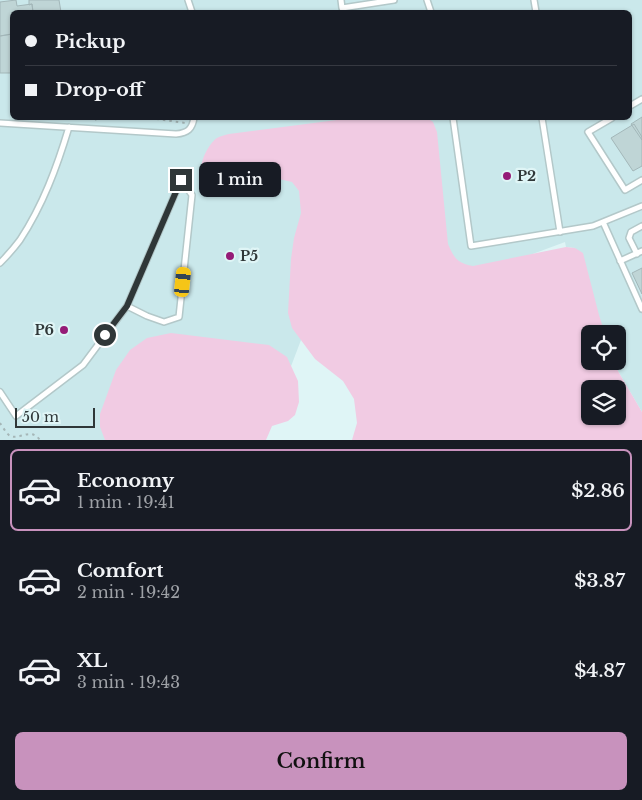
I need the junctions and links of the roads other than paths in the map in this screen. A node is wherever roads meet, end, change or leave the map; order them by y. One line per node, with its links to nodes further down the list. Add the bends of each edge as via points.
1 (341, 0): 2 (lane, via 342,8)
2 (394, 0)
3 (194, 120): 8 (lane, via 189,130 176,134)
4 (453, 120): 13 (lane, via 471,246)
5 (542, 120): 13 (lane)
6 (609, 120): 9 (lane, via 588,132 625,190)
7 (0, 123): 8 (lane)
8 (69, 127): 16 (lane, via 43,200 19,241)
9 (642, 180)
10 (642, 206): 11 (lane)
11 (603, 222): 13 (lane); 15 (lane)
12 (642, 226): 14 (lane, via 631,232 629,238)
13 (560, 232)
14 (640, 253): 15 (lane)
15 (620, 261): 18 (lane)
16 (0, 263)
17 (127, 306): 17 (lane, via 164,322 179,317 192,195 181,180); 19 (lane, via 83,365 16,416)
18 (642, 309)
19 (0, 392)

